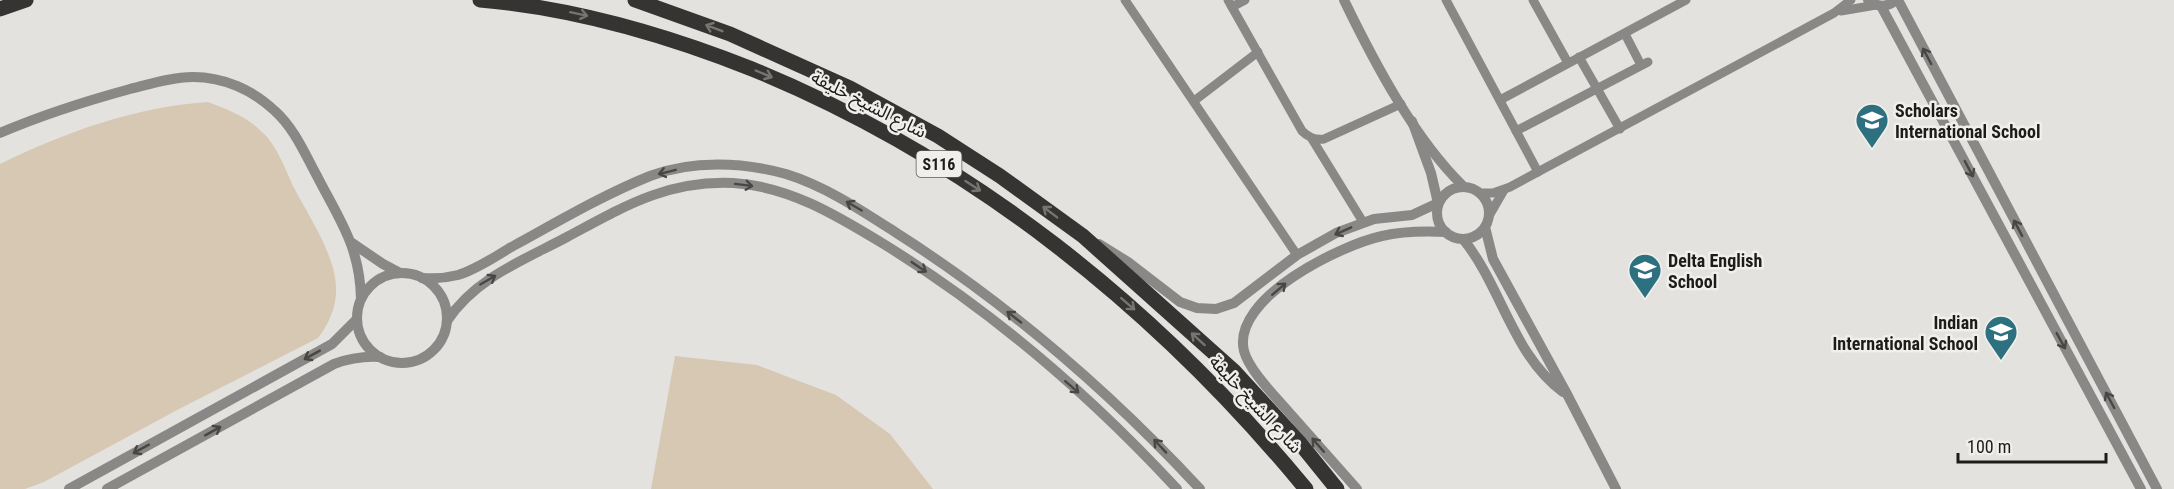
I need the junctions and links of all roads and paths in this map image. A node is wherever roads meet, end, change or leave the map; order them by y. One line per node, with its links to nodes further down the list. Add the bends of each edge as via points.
1 (26, 0): 14 (highway)
2 (480, 0): 53 (highway, شارع الشيخ خليفة / S116, one-way to 53, via 583,14 695,48 804,92 926,156 1027,223 1131,307 1240,412)
3 (635, 0): 38 (highway, شارع الشيخ خليفة / S116, one-way to 3, via 973,158 867,97 740,38)
4 (1125, 0): 22 (street)
5 (1245, 0): 12 (street)
6 (1344, 0): 23 (street)
7 (1446, 0): 21 (street)
8 (1533, 0): 19 (street)
9 (1686, 0): 16 (street)
10 (1851, 0): 15 (street)
11 (1897, 0): 13 (street, via 1888,5); 58 (street, one-way to 11)
12 (1230, 4): 17 (street)
13 (1875, 4): 15 (street); 57 (street, one-way to 57)
14 (0, 9)
15 (1836, 12): 25 (street)
16 (1625, 34): 18 (street); 20 (street, via 1645,64)
17 (1258, 52): 22 (street); 28 (street, via 1302,131)
18 (1579, 57): 19 (street); 20 (street)
19 (1568, 63): 21 (street)
20 (1596, 89): 25 (street); 26 (street)
21 (1500, 100): 26 (street)
22 (1194, 101): 41 (street)
23 (1401, 104): 24 (street); 28 (street, via 1330,137)
24 (1412, 122): 30 (street); 33 (street)
25 (1620, 129): 29 (street)
26 (1516, 130): 29 (street)
27 (0, 133): 40 (street, via 76,105 175,78 230,83 263,100 290,127)
28 (1312, 138): 35 (street)
29 (1538, 172): 31 (street)
30 (1463, 186): 32 (street); 33 (street, via 1446,193)
31 (1504, 190): 32 (street); 34 (street)
32 (1481, 193): 34 (street, via 1488,203)
33 (1438, 203): 35 (street, via 1412,215); 37 (street, via 1437,216)
34 (1489, 216): 36 (street)
35 (1363, 222): 41 (street, one-way to 41)
36 (1485, 227): 39 (street, via 1475,236); 48 (street, via 1493,259)
37 (1446, 232): 39 (street); 55 (street, one-way to 37, via 1249,361 1243,343 1245,330 1276,291 1333,252 1398,233)
38 (1083, 236): 41 (street, via 1128,262 1180,302 1207,309 1234,303); 54 (highway, شارع الشيخ خليفة / S116, one-way to 38, via 1234,371)
39 (1463, 239): 48 (street, via 1529,356)
40 (352, 243): 42 (street); 44 (street, via 358,261)
41 (1297, 255)
42 (400, 273): 43 (street); 44 (street, via 384,277)
43 (422, 278): 46 (street, via 441,295); 52 (street, one-way to 43, via 1100,388 996,302 875,219 813,184 787,175 724,165 653,175 472,269 447,277)
44 (361, 299): 45 (street)
45 (357, 319): 47 (street, via 363,341); 49 (street, one-way to 49, via 332,344)
46 (447, 321): 47 (street, via 438,345 423,357 407,363); 51 (street, one-way to 51, via 481,284 661,191 734,183 782,192 807,201 874,238 986,315 1090,402)
47 (380, 357): 50 (street, one-way to 47, via 334,364 363,356)
48 (1568, 396): 56 (street)
49 (69, 489)
50 (107, 489)
51 (1177, 489)
52 (1200, 489)
53 (1306, 489)
54 (1337, 489)
55 (1357, 489)
56 (1616, 489)
57 (2141, 489)
58 (2157, 489)

